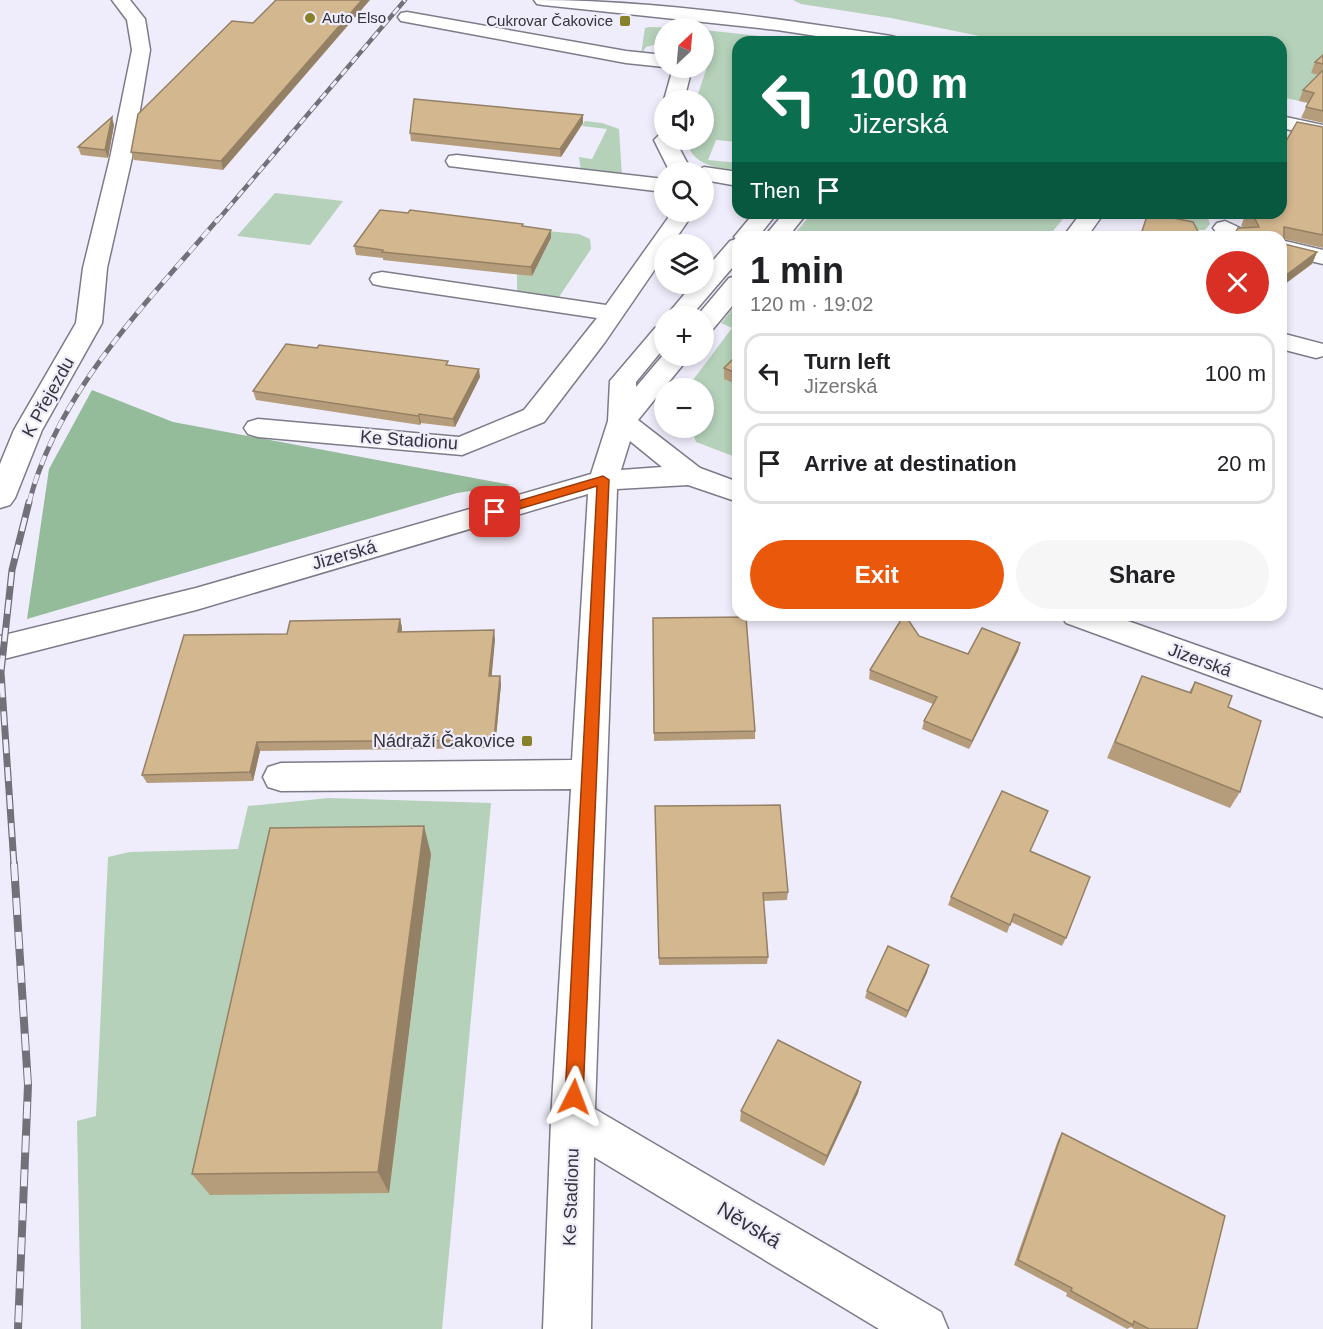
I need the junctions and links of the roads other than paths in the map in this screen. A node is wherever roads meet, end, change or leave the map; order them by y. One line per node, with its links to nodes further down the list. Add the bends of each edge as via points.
1 (120, 0): 34 (street, K Přejezdu, via 136,19 141,51 95,268 89,323 28,430)
2 (543, 0): 4 (street, via 766,22)
3 (407, 17): 5 (street)
4 (854, 36)
5 (654, 60)
6 (1287, 123): 7 (street)
7 (1323, 131)
8 (457, 161): 11 (street)
9 (714, 175): 10 (street)
10 (732, 178)
11 (654, 185)
12 (761, 219): 15 (street)
13 (791, 219): 16 (street)
14 (676, 222): 24 (street, Ke Stadionu)
15 (751, 231)
16 (781, 231)
17 (1287, 249): 19 (street)
18 (732, 253): 22 (street)
19 (1323, 257)
20 (382, 279): 24 (street)
21 (732, 290): 23 (street)
22 (687, 306)
23 (714, 312)
24 (613, 313): 30 (street, Ke Stadionu, via 534,416 462,446)
25 (1287, 343): 27 (street)
26 (654, 345): 29 (street, Ke Stadionu, via 624,381)
27 (1316, 350)
28 (669, 366): 29 (street, Ke Stadionu)
29 (622, 421): 31 (street, Jizerská); 32 (street, Ke Stadionu)
30 (258, 428)
31 (690, 475): 32 (street, Jizerská); 33 (street, Jizerská)
32 (603, 480): 36 (street, Jizerská, via 196,599); 38 (street, Ke Stadionu)
33 (732, 490)
34 (0, 498)
35 (1094, 621): 37 (street, Jizerská)
36 (0, 648)
37 (1323, 704)
38 (590, 774): 39 (street); 40 (street, Ke Stadionu)
39 (281, 777)
40 (573, 1120): 41 (street, Ke Stadionu); 42 (street, Něvská)
41 (567, 1329)
42 (924, 1329)

